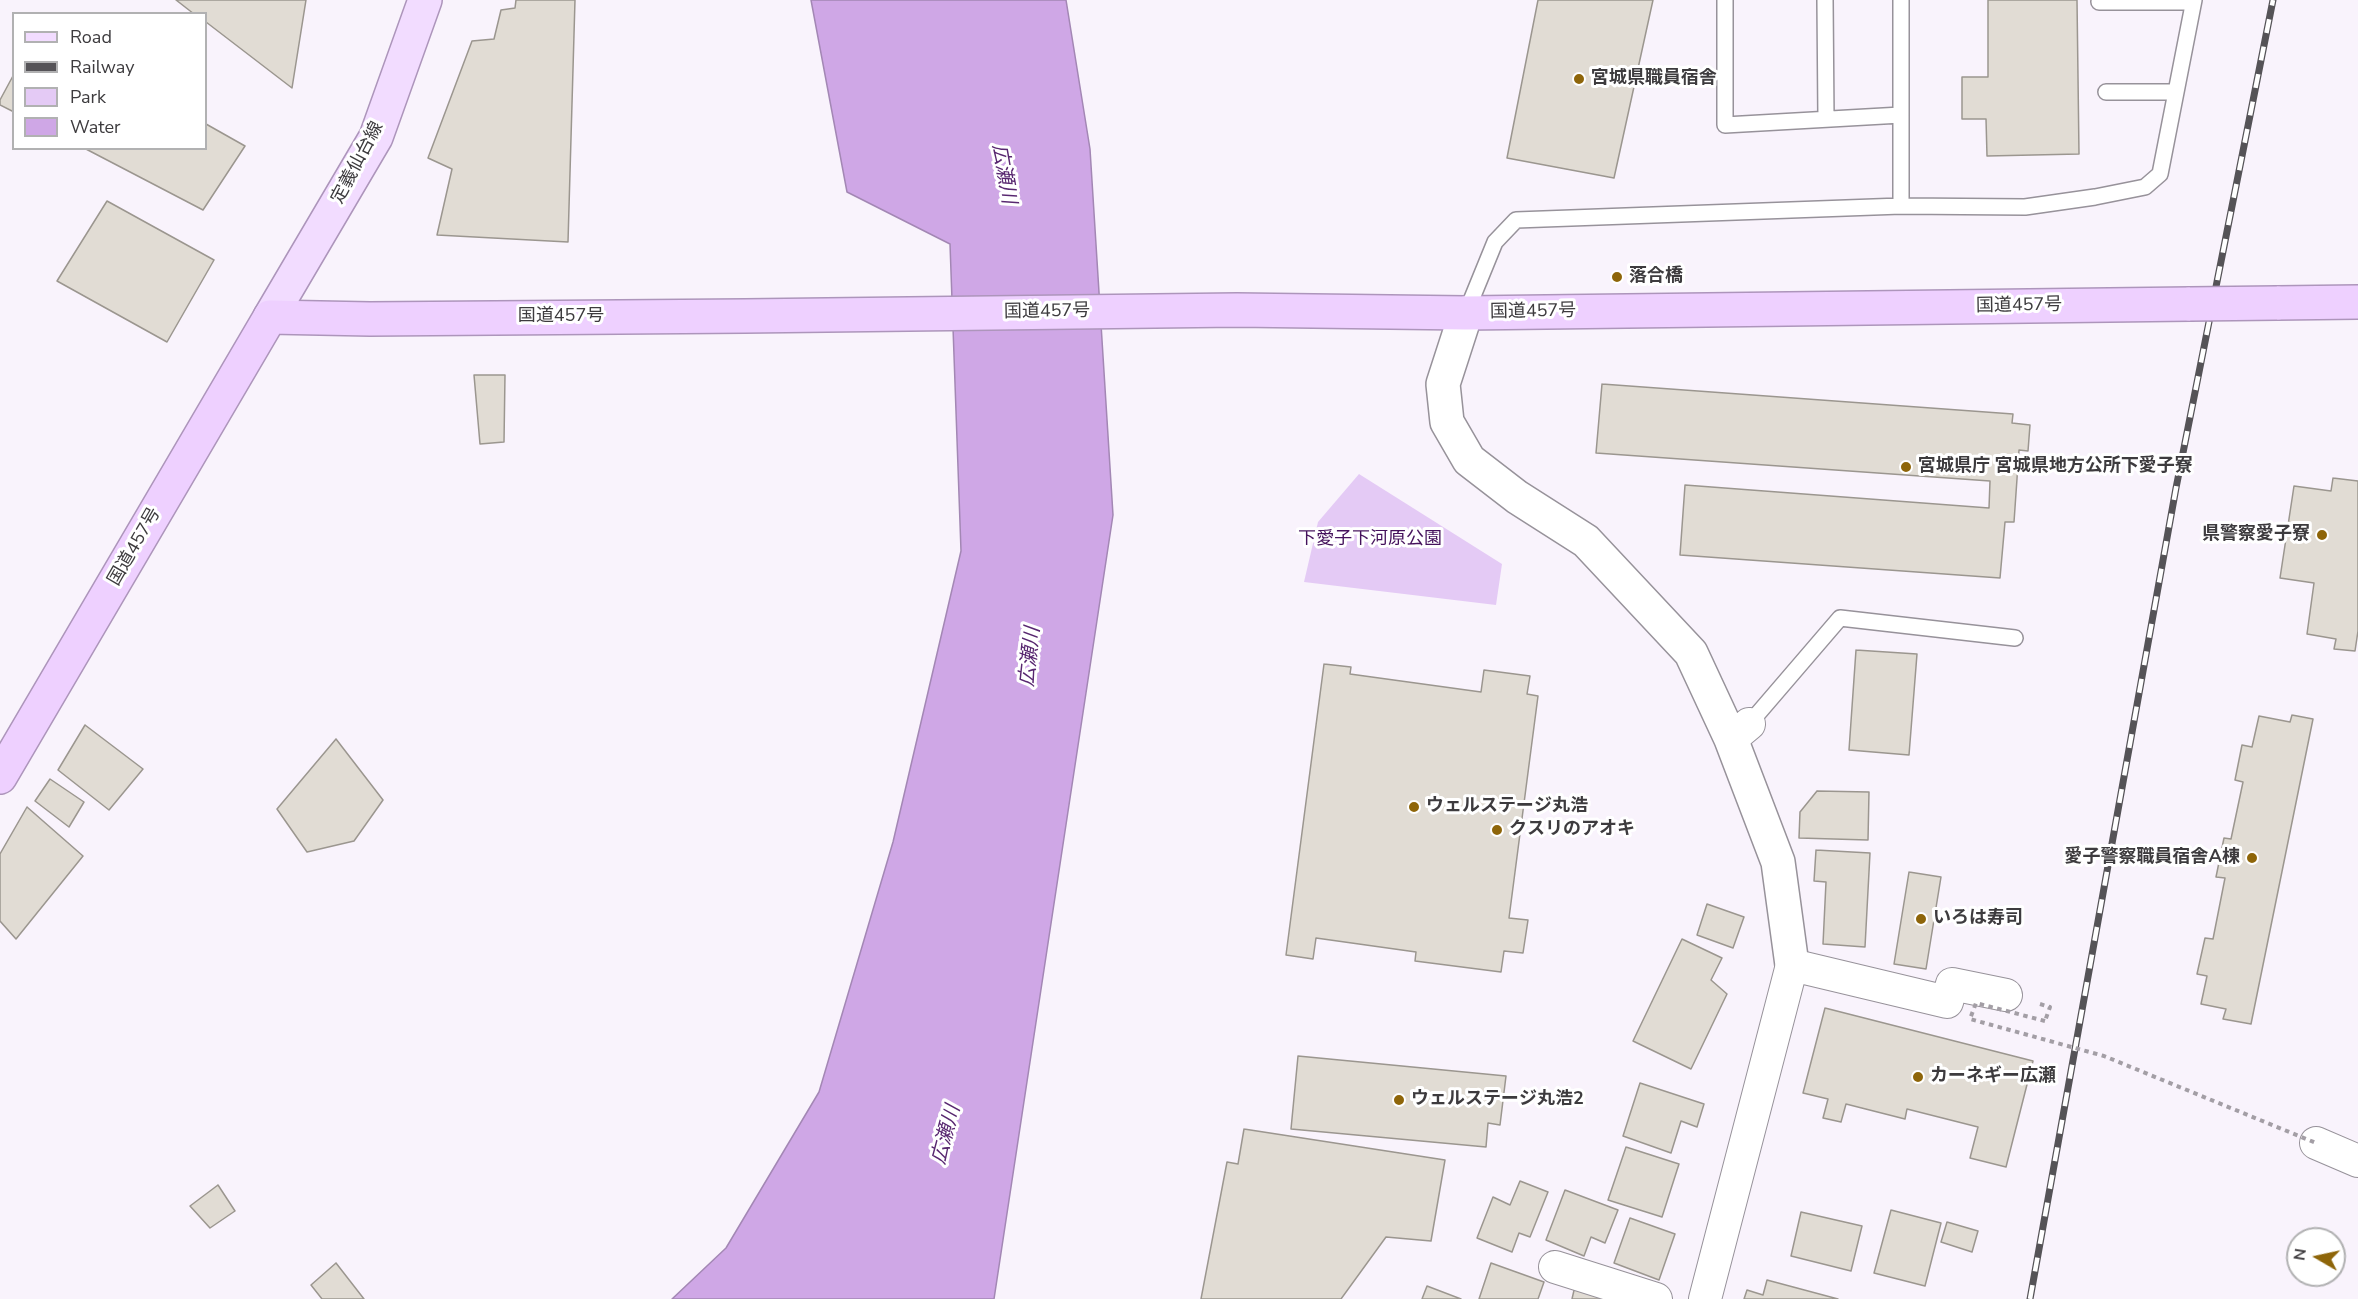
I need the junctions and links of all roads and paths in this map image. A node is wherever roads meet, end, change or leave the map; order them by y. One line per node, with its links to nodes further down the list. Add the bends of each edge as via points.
1 (425, 0): 14 (main road, 定義仙台線, via 376,137)
2 (1725, 0): 10 (lane, via 1725,125)
3 (1825, 0): 10 (lane)
4 (1901, 0): 9 (lane)
5 (2193, 1): 6 (lane); 8 (lane)
6 (2099, 2)
7 (2106, 92): 8 (lane)
8 (2176, 92): 11 (lane, via 2160,174 2145,187 2025,207)
9 (1901, 115): 10 (lane); 11 (lane)
10 (1826, 120)
11 (1901, 207): 13 (lane, via 1516,220 1495,242)
12 (2358, 302): 13 (highway, 国道457号, bridge)
13 (1466, 313): 14 (highway, 国道457号, via 1237,310 370,319); 16 (street, via 1443,384 1447,422 1469,460 1517,497 1586,541 1691,653)
14 (270, 316): 17 (highway, 国道457号)
15 (2015, 638): 16 (lane, via 1840,618)
16 (1740, 731): 18 (street, via 1778,862)
17 (0, 777)
18 (1792, 965): 19 (street, via 1947,1002 1952,984); 25 (street)
19 (2006, 995)
20 (2045, 1021): 21 (path, bridge, via 1976,1004 1970,1019 2104,1056)
21 (2316, 1143): 22 (street)
22 (2358, 1161)
23 (1555, 1267): 24 (street)
24 (1656, 1299)
25 (1705, 1299)

